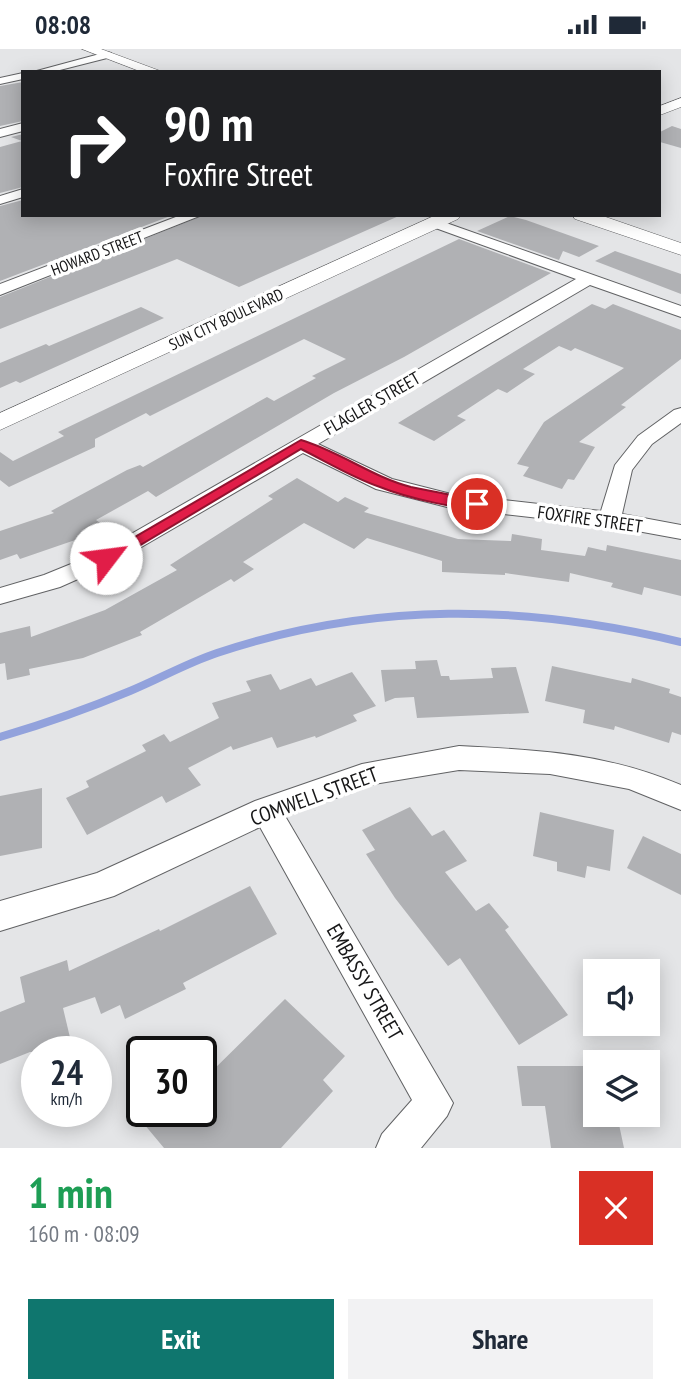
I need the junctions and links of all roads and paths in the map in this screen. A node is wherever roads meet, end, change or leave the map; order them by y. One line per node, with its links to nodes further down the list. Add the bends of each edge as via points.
1 (88, 49): 2 (street)
2 (107, 55): 3 (street); 4 (street)
3 (46, 70)
4 (150, 70)
5 (21, 76): 6 (street)
6 (0, 81)
7 (681, 102): 8 (street)
8 (661, 111)
9 (21, 128): 10 (street)
10 (0, 133)
11 (21, 194): 12 (street)
12 (0, 200)
13 (190, 217): 18 (street, HOWARD STREET)
14 (587, 217): 16 (street)
15 (443, 219): 17 (street); 21 (street, SUN CITY BOULEVARD)
16 (681, 249)
17 (590, 278): 19 (street); 22 (street, FLAGLER STREET)
18 (0, 290)
19 (681, 312)
20 (681, 414): 23 (street, via 645,440 622,469)
21 (0, 422)
22 (301, 444): 23 (street, FOXFIRE STREET, via 384,484 451,501); 25 (street, FLAGLER STREET, via 106,558)
23 (610, 519): 24 (street, FOXFIRE STREET)
24 (681, 532)
25 (0, 596)
26 (681, 798): 27 (street, COMWELL STREET, via 634,778 550,762 459,758 372,772)
27 (266, 810): 28 (street, COMWELL STREET, via 103,885); 29 (street, EMBASSY STREET, via 434,1103)
28 (0, 916)
29 (396, 1148)

